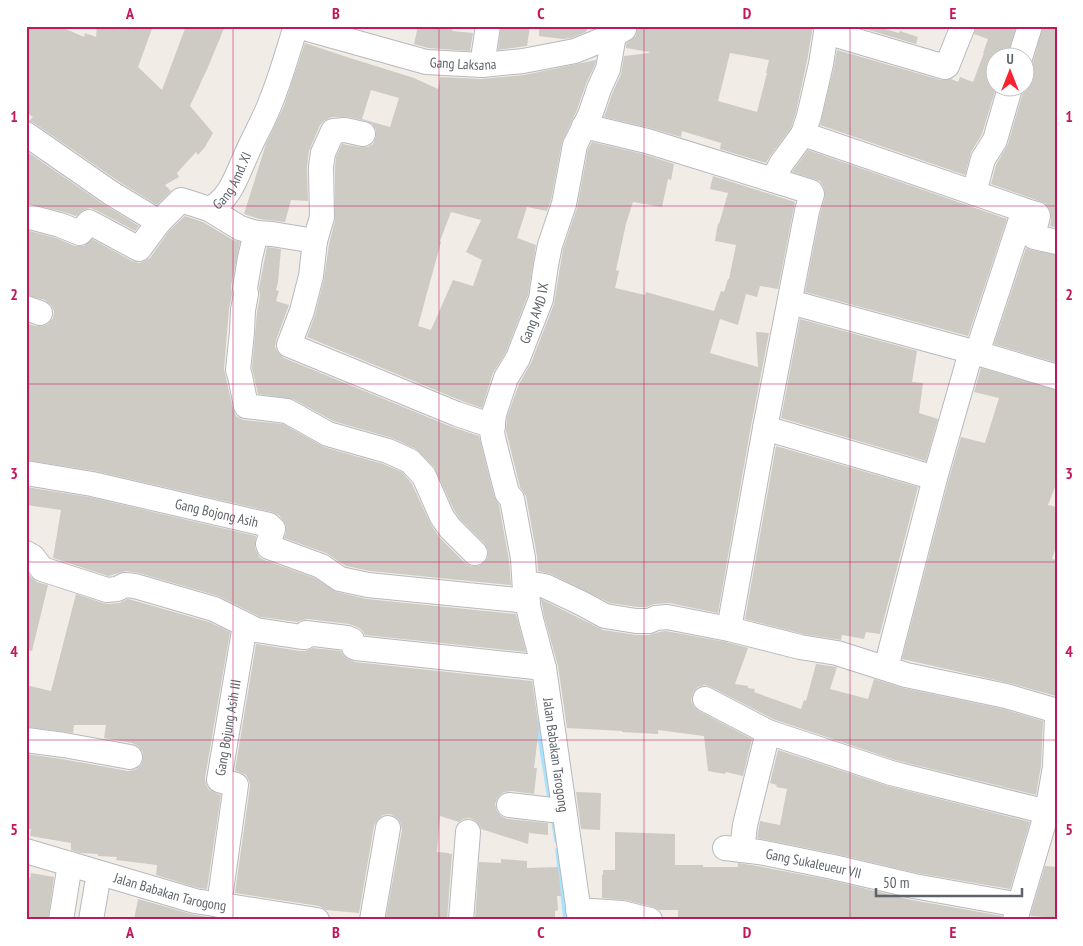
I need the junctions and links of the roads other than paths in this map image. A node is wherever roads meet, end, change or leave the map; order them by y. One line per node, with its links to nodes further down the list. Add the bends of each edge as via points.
1 (297, 26): 8 (street, Gang Laksana, via 426,62); 16 (street, Gang Amd. XI, via 268,109 233,183 220,203)
2 (488, 26): 8 (street)
3 (963, 26): 5 (street, via 945,67)
4 (1030, 26): 7 (street)
5 (826, 29): 13 (street)
6 (621, 30): 8 (street, Gang Laksana, via 575,51); 10 (street, Gang AMD IX)
7 (1023, 48)
8 (482, 65)
9 (1007, 98): 15 (street, via 995,140 983,158)
10 (584, 126): 14 (street, via 647,141); 26 (street, Gang AMD IX, via 575,145 564,204 550,245 541,299 518,358 506,378)
11 (26, 134): 19 (street)
12 (363, 134): 21 (street, via 333,131 323,153 322,216)
13 (803, 134): 14 (street); 15 (street)
14 (773, 180): 23 (street, via 812,192)
15 (974, 193): 17 (street)
16 (209, 209): 19 (street, Gang Amd. XI, via 181,200); 20 (street, via 240,228)
17 (1024, 210): 22 (street, via 1038,216 1034,237); 24 (street)
18 (26, 216): 19 (street, via 80,233 89,222 139,249)
19 (158, 222)
20 (256, 233): 21 (street); 30 (street, via 245,288 238,370 246,406 288,411 328,434 388,451 410,461 424,476 442,517)
21 (315, 242): 26 (street, via 302,312 289,345)
22 (1057, 242)
23 (790, 302): 24 (street); 27 (street)
24 (974, 352): 25 (street); 29 (street)
25 (1057, 377)
26 (493, 426): 32 (street, Gang AMD IX, via 495,447 507,493 512,500 523,558)
27 (765, 428): 29 (street); 34 (street)
28 (26, 473): 32 (street, Gang Bojong Asih, via 92,484 269,525 272,529 269,547 322,566 340,579 368,585)
29 (934, 478): 36 (street)
30 (475, 553)
31 (26, 554): 33 (street, via 33,557 42,570 107,590 135,586 214,609)
32 (522, 595): 34 (street, via 545,586 605,616 636,621 667,617); 35 (street, Jalan Babakan Tarogong)
33 (245, 625): 35 (street, via 256,630 302,637 313,633 347,638 356,648); 51 (street, Gang Bojung Asih III, via 219,780 236,785)
34 (729, 629): 36 (street, via 837,653)
35 (544, 668): 44 (street, Jalan Babakan Tarogong)
36 (886, 668): 38 (street)
37 (705, 700): 40 (street)
38 (1057, 711)
39 (1057, 717): 45 (street, via 1055,768)
40 (768, 732): 45 (street, via 892,773); 52 (street, Gang Sukaleueur VII, via 745,825 733,849 833,867)
41 (26, 740): 42 (street)
42 (130, 757)
43 (509, 805): 44 (street)
44 (564, 811): 53 (street, Jalan Babakan Tarogong)
45 (1047, 812): 52 (street)
46 (388, 828): 57 (street)
47 (468, 832): 58 (street)
48 (26, 851): 49 (street, Jalan Babakan Tarogong)
49 (70, 864): 50 (street, Jalan Babakan Tarogong); 54 (street)
50 (99, 873): 51 (street, Jalan Babakan Tarogong); 55 (street)
51 (219, 905): 56 (street, Jalan Babakan Tarogong)
52 (1017, 912)
53 (579, 915): 59 (street, via 622,913)
54 (61, 920)
55 (91, 920)
56 (317, 920)
57 (372, 920)
58 (460, 920)
59 (650, 920)

